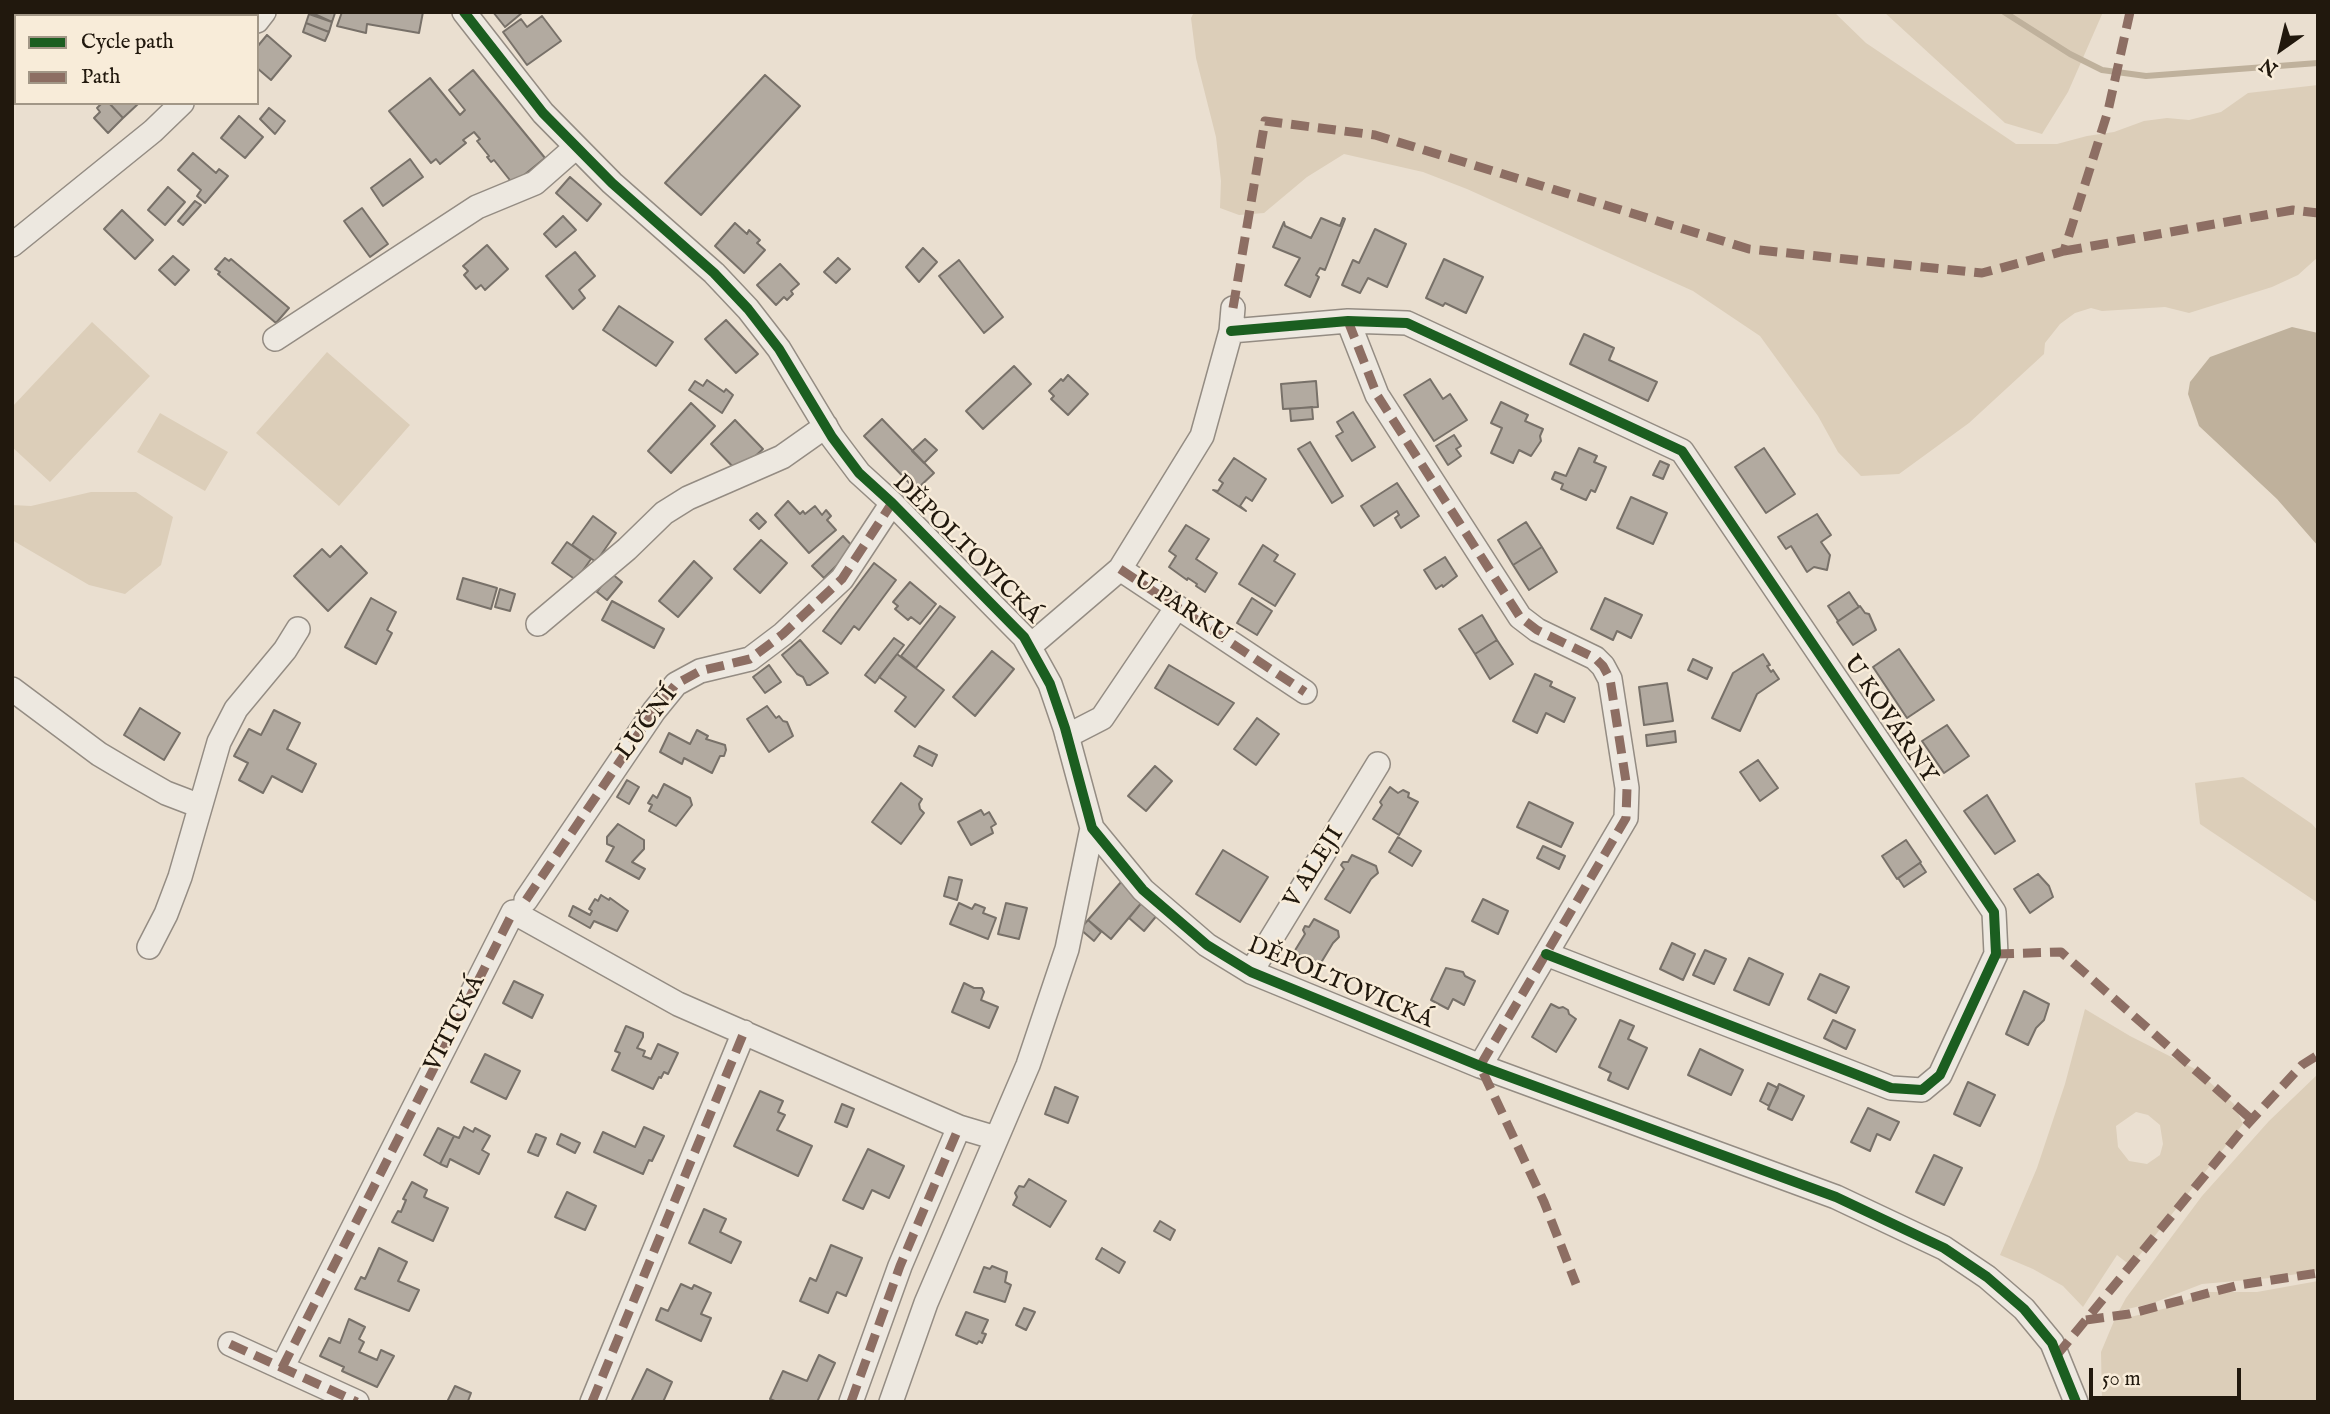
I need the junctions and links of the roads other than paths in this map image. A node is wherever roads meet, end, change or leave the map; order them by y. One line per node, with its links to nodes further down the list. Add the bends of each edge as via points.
1 (464, 12): 3 (street, DĚPOLTOVICKÁ, via 542,113)
2 (180, 105): 4 (street)
3 (576, 147): 6 (street, via 535,184 477,207); 7 (street, DĚPOLTOVICKÁ, via 748,309 779,349)
4 (12, 245)
5 (1348, 321): 9 (street, U KOVÁRNY, via 1232,319 1202,436); 22 (street, via 1377,395 1520,617 1595,658 1609,679 1627,788 1626,818); 22 (street, U KOVÁRNY, via 1407,323 1682,451 1994,912 1996,954 1940,1075 1922,1090 1891,1088)
6 (275, 339)
7 (826, 426): 8 (street, DĚPOLTOVICKÁ, via 859,473); 11 (street, via 782,457 664,513)
8 (892, 503): 13 (street, DĚPOLTOVICKÁ); 20 (street, LUČNÍ, via 842,579 783,634 750,659 700,671 676,684)
9 (1120, 569): 10 (street, U PARKU); 13 (street, U PARKU)
10 (1177, 607): 15 (street, U PARKU); 16 (street, via 1102,718)
11 (538, 624)
12 (298, 629): 18 (street, via 236,709 219,742)
13 (1030, 646): 16 (street, DĚPOLTOVICKÁ, via 1050,684)
14 (12, 689): 18 (street, via 121,767)
15 (1305, 692)
16 (1067, 736): 19 (street, DĚPOLTOVICKÁ)
17 (1378, 764): 23 (street, V ALEJI)
18 (200, 806): 21 (street, via 180,877)
19 (1092, 828): 23 (street, DĚPOLTOVICKÁ, via 1143,890 1207,945); 27 (street, DĚPOLTOVICKÁ, via 1067,949 1028,1065)
20 (526, 900)
21 (149, 947)
22 (1546, 954): 25 (street)
23 (1251, 972): 25 (street, DĚPOLTOVICKÁ)
24 (744, 1032): 26 (street, VITICKÁ); 29 (street, VITICKÁ, via 678,1004 513,912); 31 (street)
25 (1480, 1066): 34 (street, DĚPOLTOVICKÁ, via 1836,1197 1944,1248 2024,1309 2052,1343)
26 (959, 1127): 27 (street, VITICKÁ); 32 (street, via 900,1266)
27 (996, 1138): 33 (street, DĚPOLTOVICKÁ, via 926,1303)
28 (230, 1344): 29 (street)
29 (282, 1368): 30 (street)
30 (357, 1402)
31 (592, 1402)
32 (851, 1402)
33 (891, 1402)
34 (2076, 1402)

